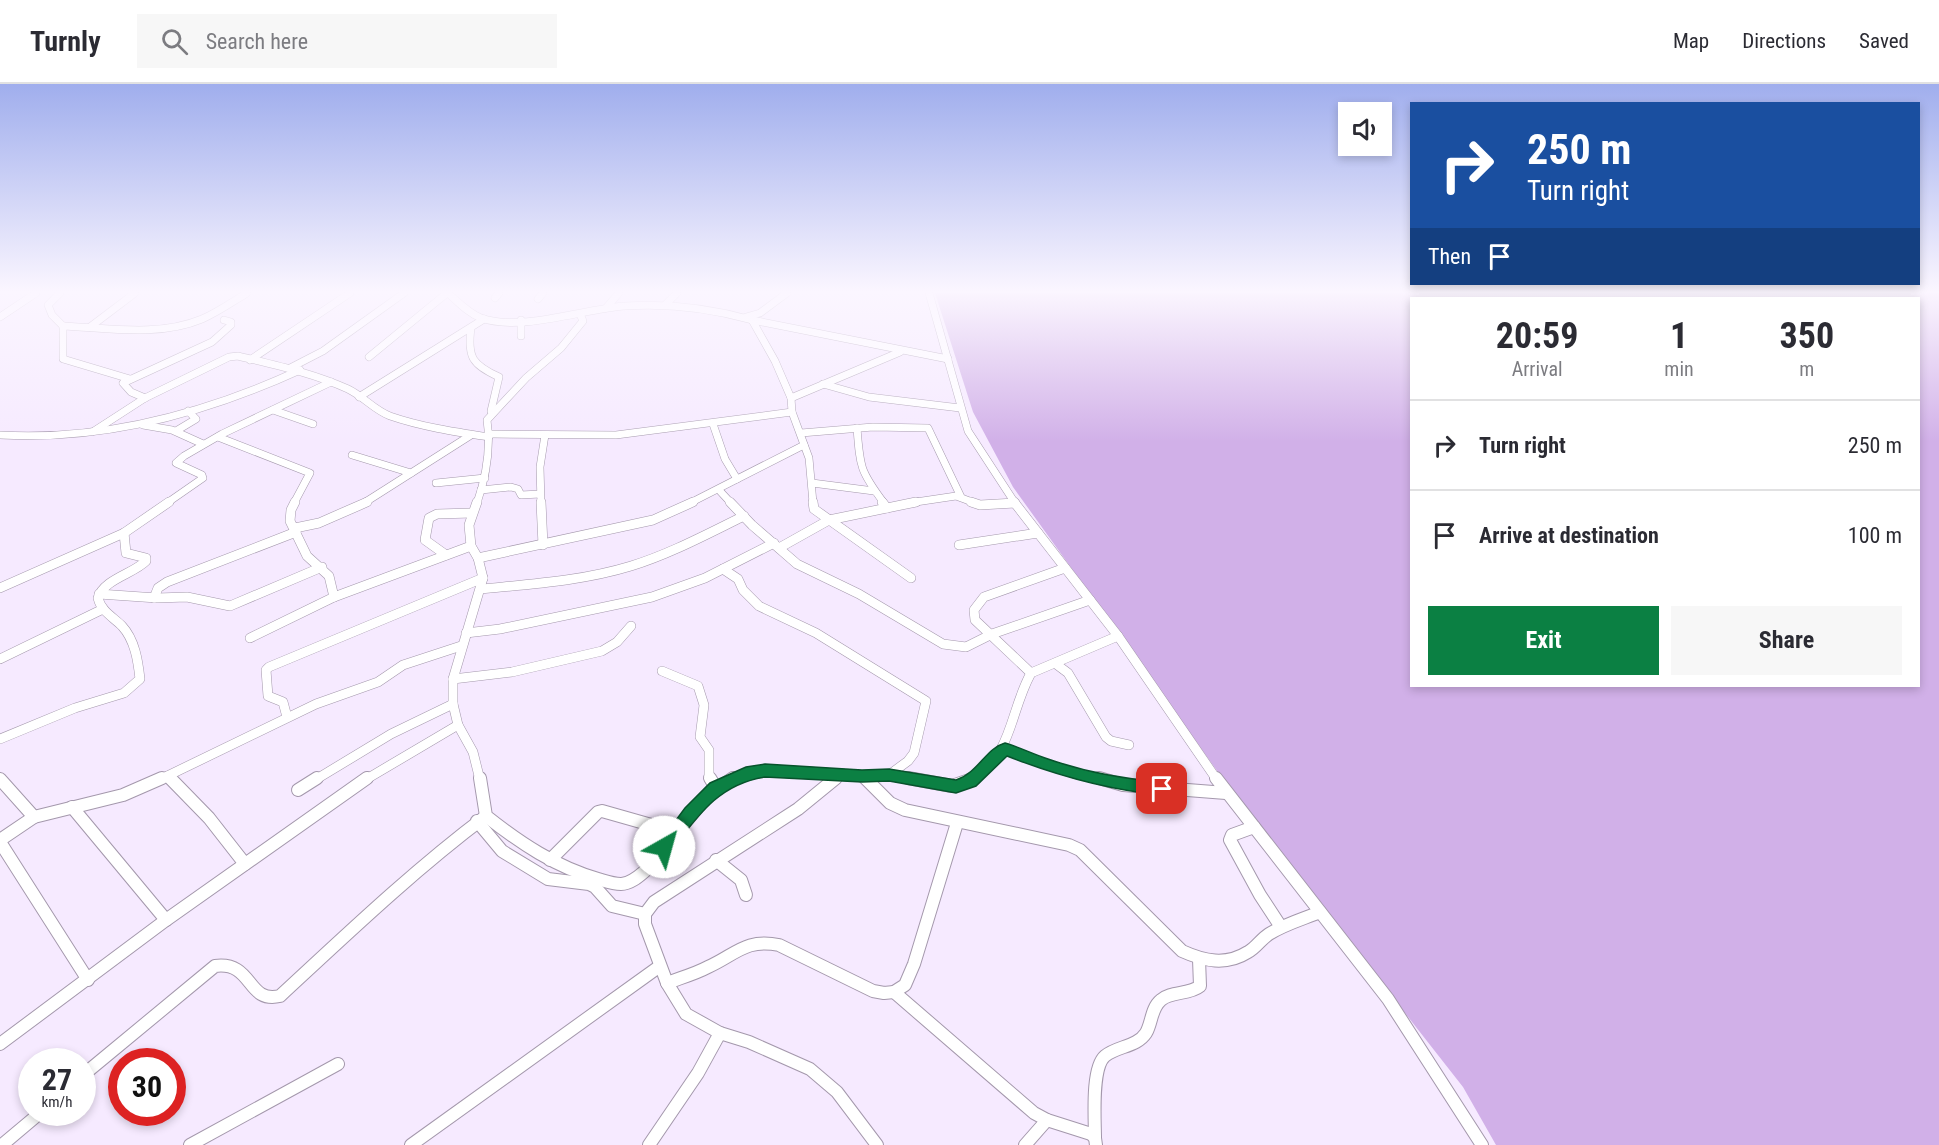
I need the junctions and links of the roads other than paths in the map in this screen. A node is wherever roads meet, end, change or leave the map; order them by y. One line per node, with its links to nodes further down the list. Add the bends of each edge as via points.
1 (63, 343): 18 (street, via 63,359)
2 (211, 343): 18 (street)
3 (276, 343): 15 (street)
4 (334, 343): 16 (street)
5 (388, 343): 13 (street)
6 (448, 343): 21 (street)
7 (470, 343): 28 (street, via 480,368 499,377)
8 (565, 343): 28 (street)
9 (765, 343): 23 (street)
10 (861, 343): 12 (street)
11 (943, 343): 14 (street)
12 (900, 352): 14 (street); 20 (street)
13 (369, 357)
14 (948, 358): 24 (street)
15 (250, 360): 16 (street); 22 (street, via 229,357)
16 (290, 368): 17 (street)
17 (300, 370): 19 (street); 25 (street, via 256,391)
18 (130, 379): 22 (street, via 122,385)
19 (331, 382): 21 (street); 26 (street)
20 (823, 384): 23 (street); 24 (street, via 869,397)
21 (358, 397): 37 (street, via 391,416)
22 (145, 398): 33 (street)
23 (791, 398): 27 (street)
24 (960, 408): 54 (street, via 968,431)
25 (188, 411): 29 (street); 34 (street, via 196,419)
26 (273, 411): 30 (street); 40 (street)
27 (792, 412): 31 (street); 35 (street)
28 (490, 414): 38 (street)
29 (133, 424): 33 (street); 34 (street)
30 (313, 424)
31 (713, 424): 39 (street, via 615,435); 46 (street, via 725,463)
32 (857, 428): 35 (street); 51 (street, via 860,466); 53 (street, via 928,428)
33 (94, 431): 36 (street, via 62,436)
34 (176, 431): 41 (street)
35 (801, 433): 42 (street)
36 (0, 435)
37 (471, 435): 38 (street); 44 (street)
38 (489, 435): 39 (street); 45 (street)
39 (545, 435): 52 (street)
40 (218, 437): 41 (street); 59 (street, via 310,473 291,510)
41 (203, 444): 60 (street, via 176,463 203,478)
42 (804, 445): 46 (street); 48 (street)
43 (352, 455): 44 (street)
44 (411, 473): 59 (street, via 356,508)
45 (485, 478): 47 (street); 49 (street)
46 (737, 479): 50 (street)
47 (436, 483)
48 (812, 483): 51 (street); 58 (street, via 814,509)
49 (481, 489): 52 (street, via 512,487 521,495); 56 (street)
50 (719, 490): 57 (street); 62 (street, via 653,520)
51 (874, 491): 55 (street)
52 (540, 494): 62 (street)
53 (960, 497): 54 (street, via 980,505); 55 (street)
54 (1015, 503): 61 (street)
55 (887, 508): 58 (street)
56 (472, 513): 64 (street); 66 (street, via 437,514 429,518 425,540)
57 (744, 516): 65 (street); 74 (street, via 630,566)
58 (829, 520): 65 (street); 72 (street)
59 (296, 530): 68 (street, via 307,556); 77 (street, via 167,582 158,588)
60 (124, 533): 73 (street); 75 (street, via 126,553 146,561)
61 (1038, 533): 63 (street); 69 (street)
62 (543, 545): 67 (street)
63 (959, 545)
64 (471, 546): 66 (street); 67 (street)
65 (776, 546): 70 (street); 82 (street, via 798,564 859,594 943,644 966,647)
66 (446, 555): 76 (street)
67 (478, 558): 71 (street)
68 (322, 567): 76 (street, via 329,576); 77 (street, via 230,606 187,597)
69 (1065, 568): 78 (street); 82 (street, via 984,597 974,610 975,620)
70 (723, 569): 81 (street, via 652,597); 98 (street, via 738,579 759,606 816,633 926,701 914,753)
71 (483, 578): 74 (street); 92 (street, via 269,667 268,696 282,702)
72 (910, 578)
73 (0, 588)
74 (481, 589): 81 (street)
75 (99, 594): 77 (street); 79 (street)
76 (334, 597): 84 (street)
77 (154, 598)
78 (1090, 600): 82 (street); 83 (street)
79 (103, 609): 86 (street); 94 (street, via 130,636 140,680 124,693)
80 (631, 626): 90 (street, via 602,651 512,672)
81 (466, 633): 85 (street)
82 (992, 634): 89 (street)
83 (1118, 636): 87 (street); 104 (street)
84 (250, 638)
85 (461, 646): 90 (street); 92 (street, via 403,665 378,682)
86 (0, 659)
87 (1056, 664): 89 (street); 95 (street, via 1068,674 1106,737)
88 (662, 671): 102 (street, via 698,686 704,705 700,737 709,750 709,776)
89 (1030, 673): 96 (street, via 1016,705)
90 (453, 679): 91 (street)
91 (453, 704): 93 (street); 103 (street, via 391,734)
92 (288, 717): 99 (street)
93 (458, 725): 107 (street, via 479,772); 114 (street, via 369,777)
94 (0, 739)
95 (1129, 745)
96 (1005, 748): 98 (street, via 982,773 956,787); 104 (street, via 1044,764 1123,785)
97 (842, 774): 100 (street); 102 (street, via 765,771 746,774); 113 (street, via 798,809)
98 (889, 775): 100 (street)
99 (168, 776): 105 (street, via 123,795); 114 (street, via 209,818)
100 (862, 776): 108 (street, via 891,803)
101 (0, 779): 106 (street)
102 (716, 788): 110 (street)
103 (298, 790)
104 (1226, 793): 109 (street)
105 (72, 807): 106 (street); 118 (street)
106 (34, 817): 111 (street)
107 (482, 819): 112 (street); 117 (street, via 502,851 548,879 588,884 612,906); 127 (street, via 372,910 280,996 264,998 234,965 226,962 215,966)
108 (957, 823): 120 (street, via 1080,850 1182,951); 124 (street, via 914,964 905,985)
109 (1254, 827): 116 (street); 119 (street, via 1232,835 1230,840)
110 (676, 832): 112 (street, via 598,812); 112 (street, via 641,876 625,884 575,872)
111 (0, 841): 122 (street)
112 (550, 860)
113 (716, 860): 115 (street, via 741,880); 117 (street, via 654,902)
114 (245, 864): 118 (street)
115 (746, 895)
116 (1320, 912): 119 (street); 138 (street, via 1388,999)
117 (645, 914): 121 (street)
118 (166, 920): 122 (street)
119 (1281, 927): 120 (street, via 1232,960)
120 (1199, 959): 131 (street, via 1200,986 1163,998 1145,1035 1131,1046 1105,1056 1100,1064 1095,1090)
121 (660, 966): 123 (street); 134 (street)
122 (88, 980): 126 (street)
123 (667, 983): 124 (street, via 711,966 753,942 765,941 873,991); 125 (street, via 686,1014)
124 (894, 992): 129 (street, via 1011,1095)
125 (720, 1033): 135 (street); 136 (street, via 784,1056 824,1078)
126 (0, 1044)
127 (96, 1064)
128 (338, 1064): 133 (street)
129 (1047, 1120): 131 (street, via 1082,1130); 137 (street)
130 (25, 1126): 132 (street)
131 (1096, 1141)
132 (2, 1145)
133 (190, 1145)
134 (411, 1145)
135 (649, 1145)
136 (877, 1145)
137 (1025, 1145)
138 (1482, 1145)

